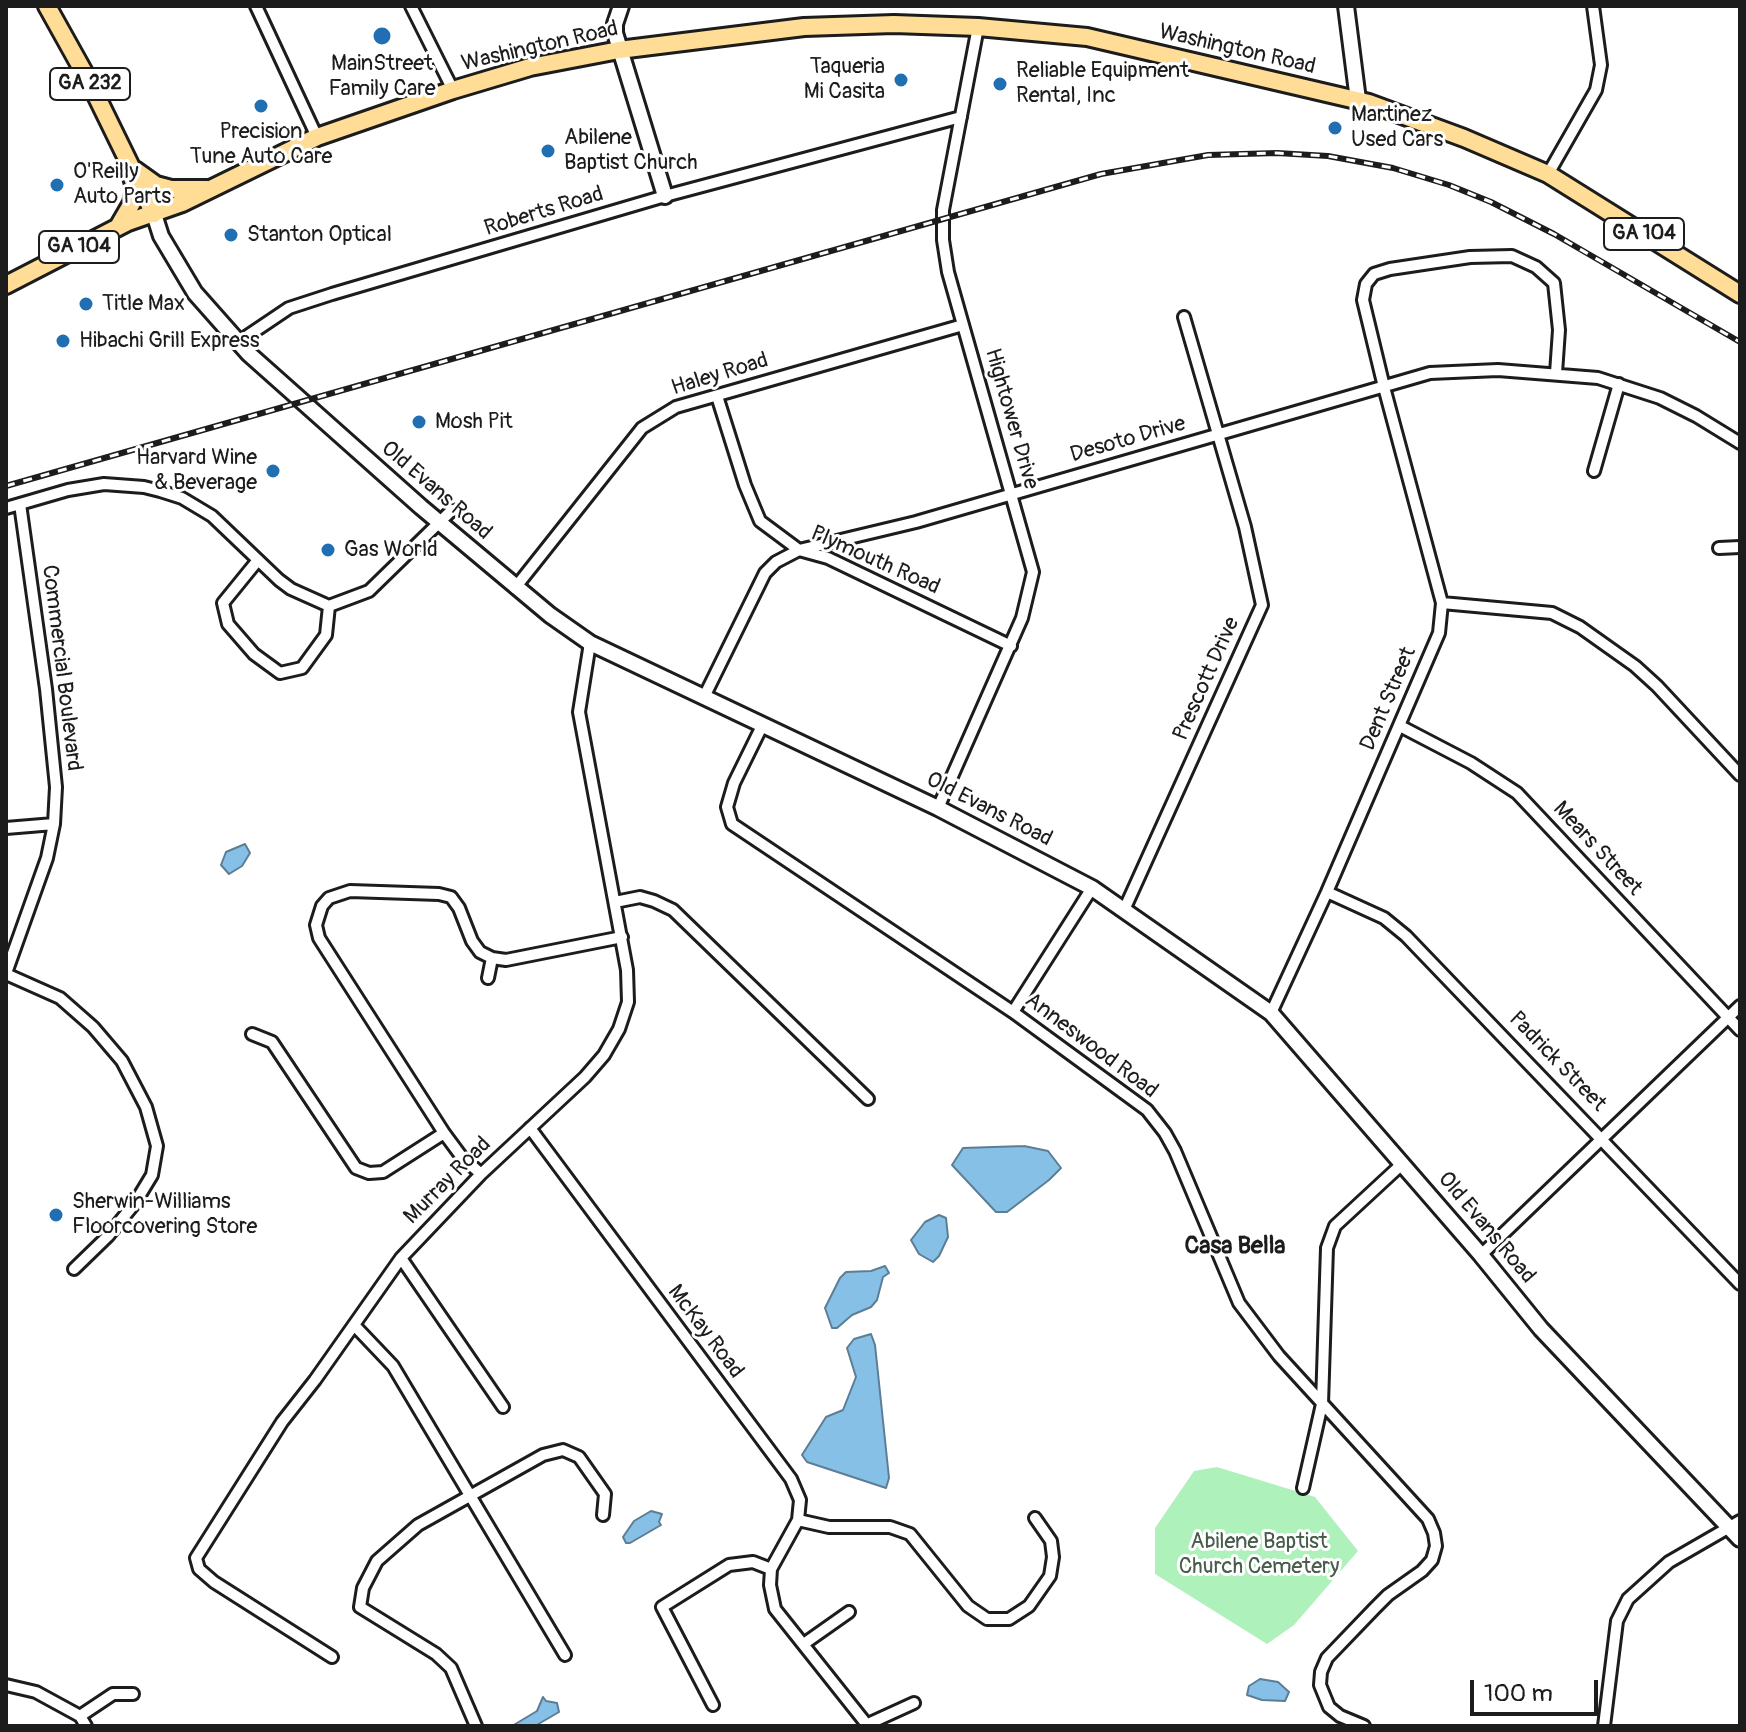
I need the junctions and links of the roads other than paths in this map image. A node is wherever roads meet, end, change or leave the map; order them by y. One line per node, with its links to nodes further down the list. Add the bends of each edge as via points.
1 (47, 6): 13 (main road, GA 232)
2 (256, 6): 12 (street)
3 (411, 6): 9 (street)
4 (621, 6): 8 (street, via 615,24)
5 (1346, 6): 10 (street)
6 (1593, 6): 14 (street, via 1601,65 1596,90)
7 (978, 27): 8 (main road, Washington Road / GA 104, via 804,27); 10 (main road, Washington Road / GA 104, via 1087,37); 11 (street, Hightower Drive)
8 (619, 50): 9 (main road, Washington Road / GA 104, via 530,67); 16 (street)
9 (453, 90): 12 (main road, Washington Road / GA 104)
10 (1358, 100): 14 (main road, Washington Road / GA 104)
11 (961, 117): 16 (street, Roberts Road); 22 (street, Hightower Drive, via 942,231)
12 (317, 137): 15 (main road, Washington Road / GA 104)
13 (128, 164): 15 (main road, via 156,185); 17 (main road, GA 232); 18 (main road, via 135,188)
14 (1548, 174): 20 (main road, Washington Road / GA 104)
15 (211, 190): 17 (main road, Washington Road / GA 104)
16 (665, 196): 23 (street, Roberts Road, via 289,308)
17 (154, 214): 18 (main road, Washington Road / GA 104); 23 (street, Old Evans Road, via 195,293)
18 (118, 227): 19 (main road, Washington Road / GA 104)
19 (6, 285)
20 (1740, 294)
21 (1184, 317): 28 (street, Prescott Drive)
22 (963, 325): 27 (street, Haley Road); 31 (street, Hightower Drive)
23 (240, 341): 35 (street, Old Evans Road, via 270,374)
24 (1556, 373): 25 (street, Desoto Drive); 26 (street, Desoto Drive, via 1430,373); 26 (street, Dent Street, via 1554,283 1512,256 1470,257 1390,269 1374,274 1366,284 1363,300)
25 (1619, 384): 29 (street, Desoto Drive, via 1660,398); 30 (street)
26 (1384, 387): 28 (street, Desoto Drive); 41 (street, Dent Street)
27 (717, 396): 38 (street, Plymouth Road, via 760,521); 40 (street, Haley Road, via 676,407 642,428)
28 (1219, 435): 31 (street, Desoto Drive); 55 (street, Prescott Drive, via 1262,605)
29 (1740, 443)
30 (1594, 471)
31 (1011, 494): 38 (street, Desoto Drive); 44 (street, Hightower Drive, via 1033,572)
32 (20, 504): 33 (street); 39 (street, via 85,486 144,487 182,498 212,516); 50 (street, Commercial Boulevard, via 47,696 56,787)
33 (6, 508)
34 (452, 510): 35 (street)
35 (439, 523): 40 (street, Old Evans Road); 42 (street, via 369,591)
36 (1740, 547): 37 (street)
37 (1719, 548)
38 (799, 550): 44 (street, Plymouth Road, via 828,558); 45 (street, Desoto Drive, via 765,573)
39 (258, 560): 42 (street, via 291,589); 42 (street, via 223,603 228,624 254,654 280,673 302,668 326,635)
40 (515, 588): 43 (street, Old Evans Road)
41 (1442, 603): 47 (street, Dent Street, via 1439,633); 48 (street, via 1552,613 1580,627 1657,686)
42 (329, 606)
43 (590, 643): 45 (street, Old Evans Road); 54 (street, Murray Road, via 579,712)
44 (1011, 646): 49 (street, Hightower Drive)
45 (704, 697): 46 (street, Old Evans Road)
46 (762, 726): 49 (street, Old Evans Road); 61 (street, Anneswood Road, via 734,783 727,807 732,824)
47 (1400, 726): 53 (street, Dent Street); 63 (street, Mears Street, via 1517,793)
48 (1740, 775)
49 (938, 808): 52 (street, Old Evans Road)
50 (54, 824): 51 (street); 58 (street, Commercial Boulevard)
51 (6, 828)
52 (1092, 888): 55 (street, Old Evans Road); 61 (street)
53 (1327, 892): 62 (street, Dent Street); 69 (street, Padrick Street, via 1384,918 1406,936)
54 (615, 902): 56 (street, Murray Road); 66 (street, via 640,897 673,910)
55 (1124, 910): 62 (street, Old Evans Road)
56 (622, 937): 57 (street, via 506,960); 67 (street, Murray Road, via 628,1002 619,1029 585,1077)
57 (492, 958): 59 (street); 68 (street, via 472,941 451,897 439,894 338,893 322,906 316,925 319,938)
58 (6, 973): 74 (street, via 60,998 93,1027 122,1061 146,1107 157,1146 152,1175 135,1203)
59 (488, 978)
60 (1740, 1006): 63 (street)
61 (1013, 1012): 77 (street, Anneswood Road, via 1147,1110 1165,1133 1239,1303)
62 (1271, 1013): 70 (street, Old Evans Road)
63 (1728, 1018): 64 (street, Mears Street); 69 (street)
64 (1740, 1030)
65 (252, 1034): 68 (street, via 272,1042 356,1168 383,1172)
66 (868, 1099)
67 (530, 1128): 71 (street, Murray Road); 83 (street, McKay Road, via 791,1479 800,1500)
68 (444, 1133): 71 (street)
69 (1602, 1138): 72 (street); 75 (street, Padrick Street)
70 (1402, 1164): 72 (street, Old Evans Road); 77 (street, via 1335,1226 1327,1248)
71 (481, 1174): 73 (street, Murray Road)
72 (1481, 1255): 84 (street, Old Evans Road, via 1541,1329)
73 (401, 1258): 76 (street, Murray Road); 78 (street)
74 (74, 1269)
75 (1740, 1284)
76 (354, 1325): 80 (street, via 393,1366); 89 (street, Murray Road, via 282,1422 196,1558 199,1569 214,1582)
77 (1322, 1404): 79 (street); 98 (street, Anneswood Road, via 1428,1519 1436,1546 1422,1571 1375,1608 1327,1658 1321,1672 1329,1707)
78 (503, 1407)
79 (1303, 1488)
80 (470, 1497): 81 (street, via 543,1455 563,1450 579,1457 605,1494); 88 (street); 97 (street, via 418,1525 377,1561 360,1607 451,1668)
81 (603, 1515)
82 (1035, 1518): 83 (street, via 1051,1541 1050,1576 1029,1606 1009,1619 987,1619 968,1606 910,1534 890,1527 829,1527)
83 (798, 1520): 85 (street)
84 (1737, 1529): 99 (street, via 1669,1562 1628,1599 1617,1621)
85 (771, 1569): 87 (street, via 775,1609); 93 (street, via 753,1562 729,1565 662,1607)
86 (849, 1612): 87 (street)
87 (805, 1643): 95 (street)
88 (565, 1655)
89 (332, 1657)
90 (6, 1685): 94 (street, via 36,1692)
91 (133, 1694): 94 (street, via 113,1694)
92 (914, 1703): 95 (street)
93 (713, 1705)
94 (80, 1716): 96 (street)
95 (868, 1725)
96 (86, 1726)
97 (476, 1726)
98 (1364, 1726)
99 (1604, 1726)

